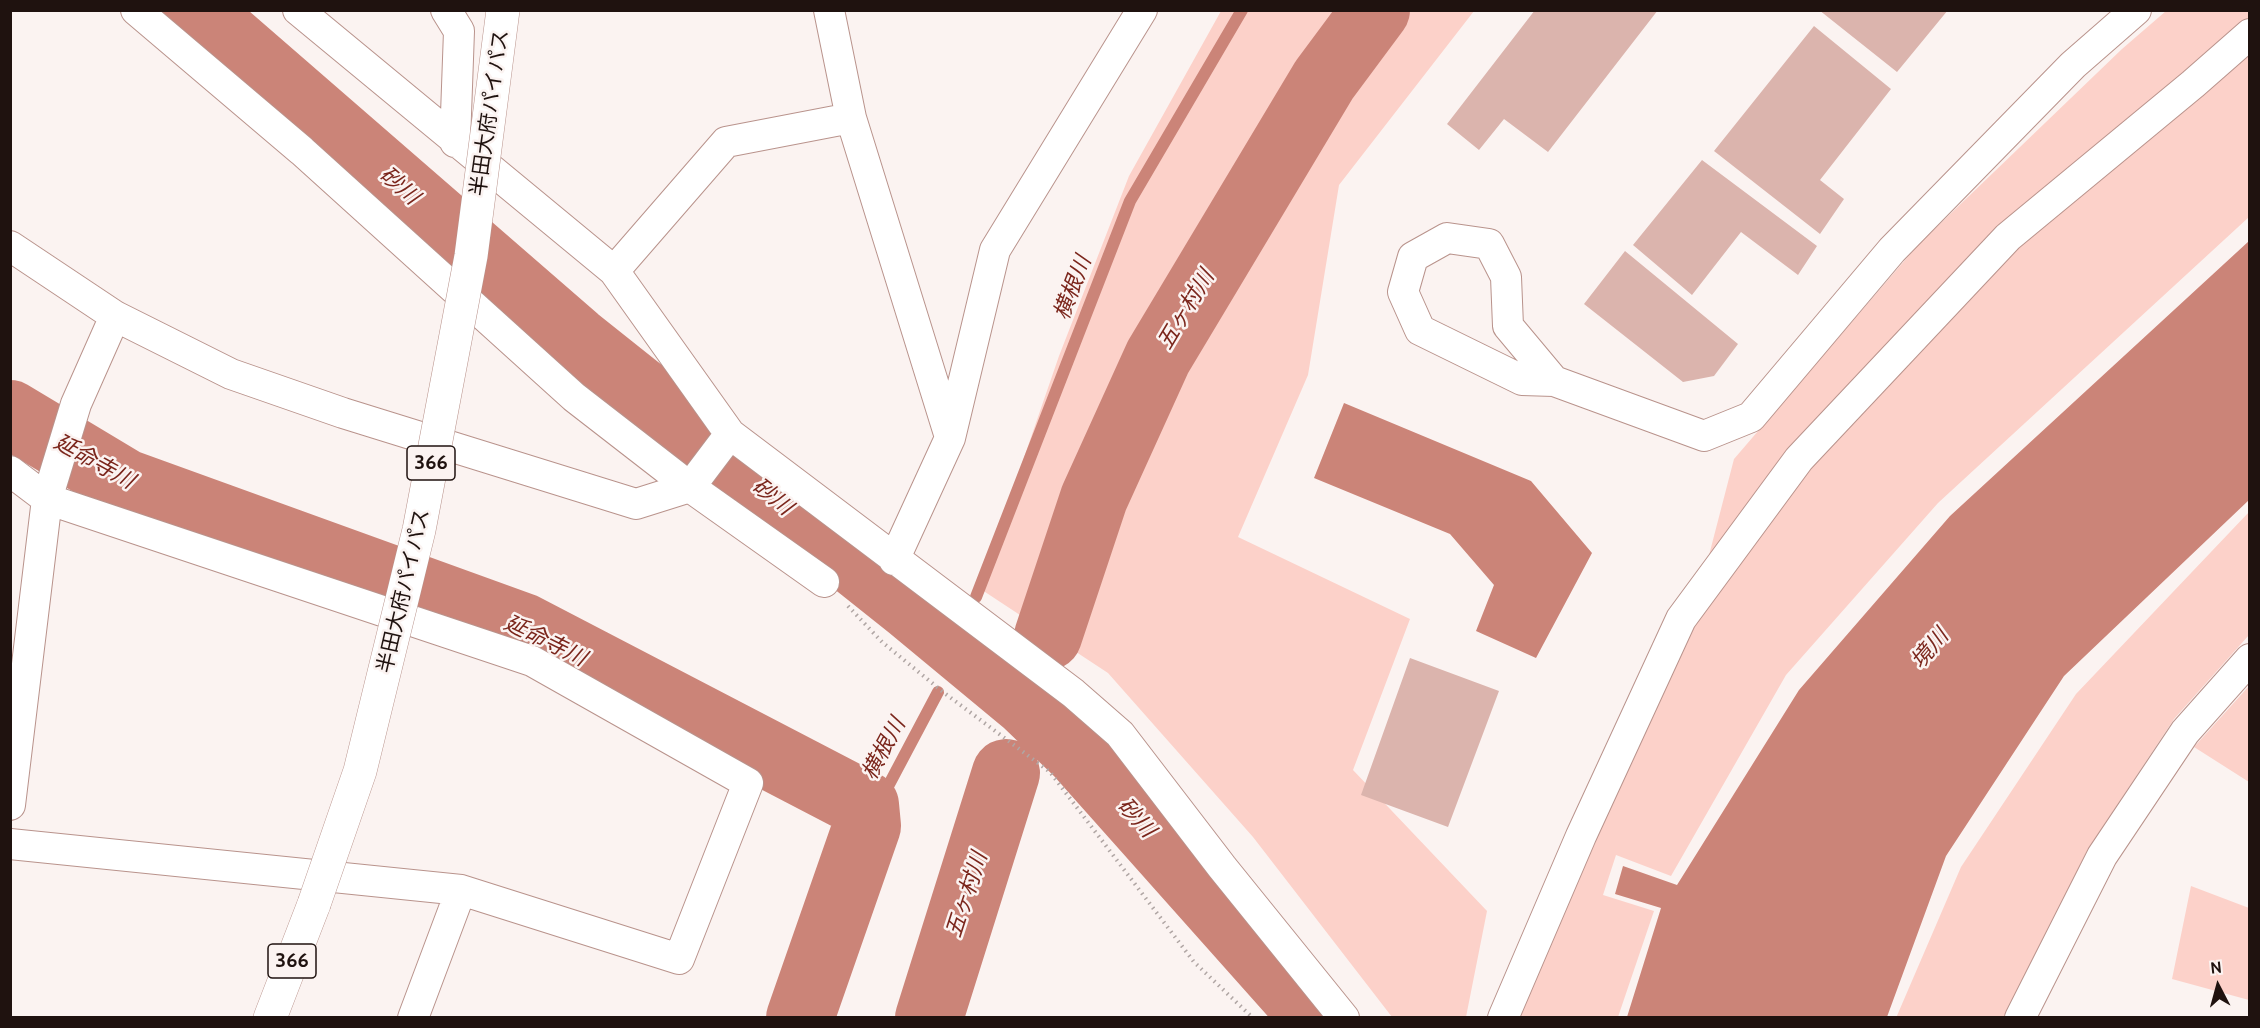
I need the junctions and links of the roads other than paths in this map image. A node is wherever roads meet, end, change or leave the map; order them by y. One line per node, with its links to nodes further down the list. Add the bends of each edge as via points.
1 (136, 10): 18 (street, via 302,151 574,397)
2 (446, 10): 10 (street, via 459,31)
3 (503, 10): 26 (highway, 半田大府パイパス / 366, bridge, via 471,256 418,530 363,760)
4 (828, 10): 9 (street)
5 (1142, 10): 16 (street, via 995,250)
6 (2136, 10): 14 (street, via 2073,65 1892,250 1751,417 1704,436)
7 (311, 15): 10 (street)
8 (2250, 34): 32 (street, via 2008,237 1799,459 1680,619)
9 (851, 118): 12 (street, via 726,142); 16 (street)
10 (455, 142): 12 (street)
11 (10, 246): 13 (street)
12 (614, 272): 15 (street)
13 (116, 316): 18 (street, via 231,374 636,504); 19 (street, via 76,404)
14 (1554, 381): 14 (street, via 1522,380 1420,330 1403,292 1413,257 1447,238 1489,244 1506,277 1508,326)
15 (728, 435): 18 (street); 20 (street)
16 (950, 438): 20 (street)
17 (10, 471): 19 (street)
18 (691, 486): 21 (street)
19 (48, 497): 23 (street); 25 (street, via 532,661 748,783 679,958)
20 (894, 560): 31 (street, via 1073,693 1120,734)
21 (824, 582)
22 (2250, 659): 33 (street, via 2185,732 2102,856)
23 (10, 805)
24 (10, 844): 25 (street)
25 (460, 890): 30 (street)
26 (314, 904): 27 (highway, 366); 28 (highway, 半田大府パイパス / 366); 29 (highway, 366)
27 (270, 1017)
28 (277, 1017)
29 (289, 1017)
30 (412, 1017)
31 (1344, 1017)
32 (1503, 1017)
33 (2020, 1017)

